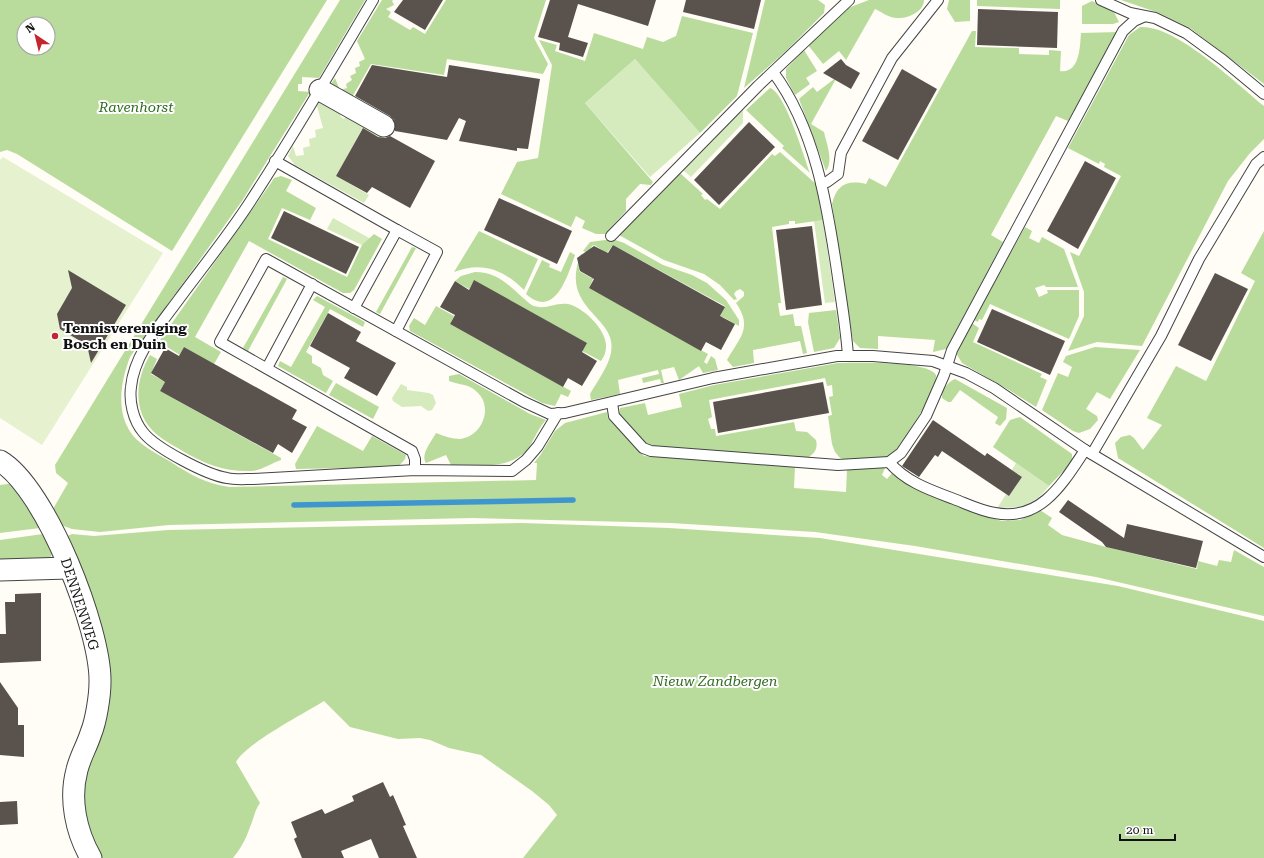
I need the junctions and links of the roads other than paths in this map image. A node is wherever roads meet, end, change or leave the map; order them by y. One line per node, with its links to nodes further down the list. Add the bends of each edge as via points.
1 (373, 0): 7 (lane)
2 (849, 0): 6 (lane)
3 (938, 0): 12 (lane, via 892,58 841,153 838,174 827,182)
4 (1101, 0): 5 (lane)
5 (1143, 17): 8 (lane, via 1155,18 1186,33); 19 (lane, via 1123,31 952,350)
6 (773, 72): 12 (lane, via 793,105); 14 (lane)
7 (320, 90): 9 (street); 11 (lane)
8 (1264, 94)
9 (384, 126)
10 (1264, 157): 23 (lane, via 1256,164 1199,259 1161,336)
11 (275, 161): 13 (lane); 26 (lane, via 247,206 142,353 130,388 137,422 148,437 166,449 207,472 228,478)
12 (821, 182): 18 (lane)
13 (397, 230): 16 (lane); 17 (lane, via 437,252)
14 (611, 236)
15 (312, 284): 16 (lane); 20 (lane); 20 (lane, via 266,260 220,342)
16 (354, 308): 17 (lane)
17 (396, 331): 22 (lane, via 524,402 550,414)
18 (848, 356): 19 (lane, via 916,358); 21 (lane, via 724,376)
19 (947, 366): 23 (lane, via 994,388); 25 (lane, via 926,416 901,453)
20 (267, 368): 26 (lane, via 412,451 416,459)
21 (612, 403): 22 (lane); 25 (lane, via 614,416 643,448 651,451 838,465)
22 (558, 414): 26 (lane, via 538,446 512,471)
23 (1089, 452): 25 (lane, via 1049,498 1021,514 1006,515 993,513 922,487 895,470); 27 (lane)
24 (0, 461): 28 (street, DENNENWEG, via 7,465 35,498 53,528)
25 (888, 462)
26 (415, 470)
27 (1264, 557)
28 (69, 568): 29 (street); 30 (street, DENNENWEG, via 97,644 100,683 92,732 77,770 74,795 75,816)
29 (0, 570)
30 (91, 858)

